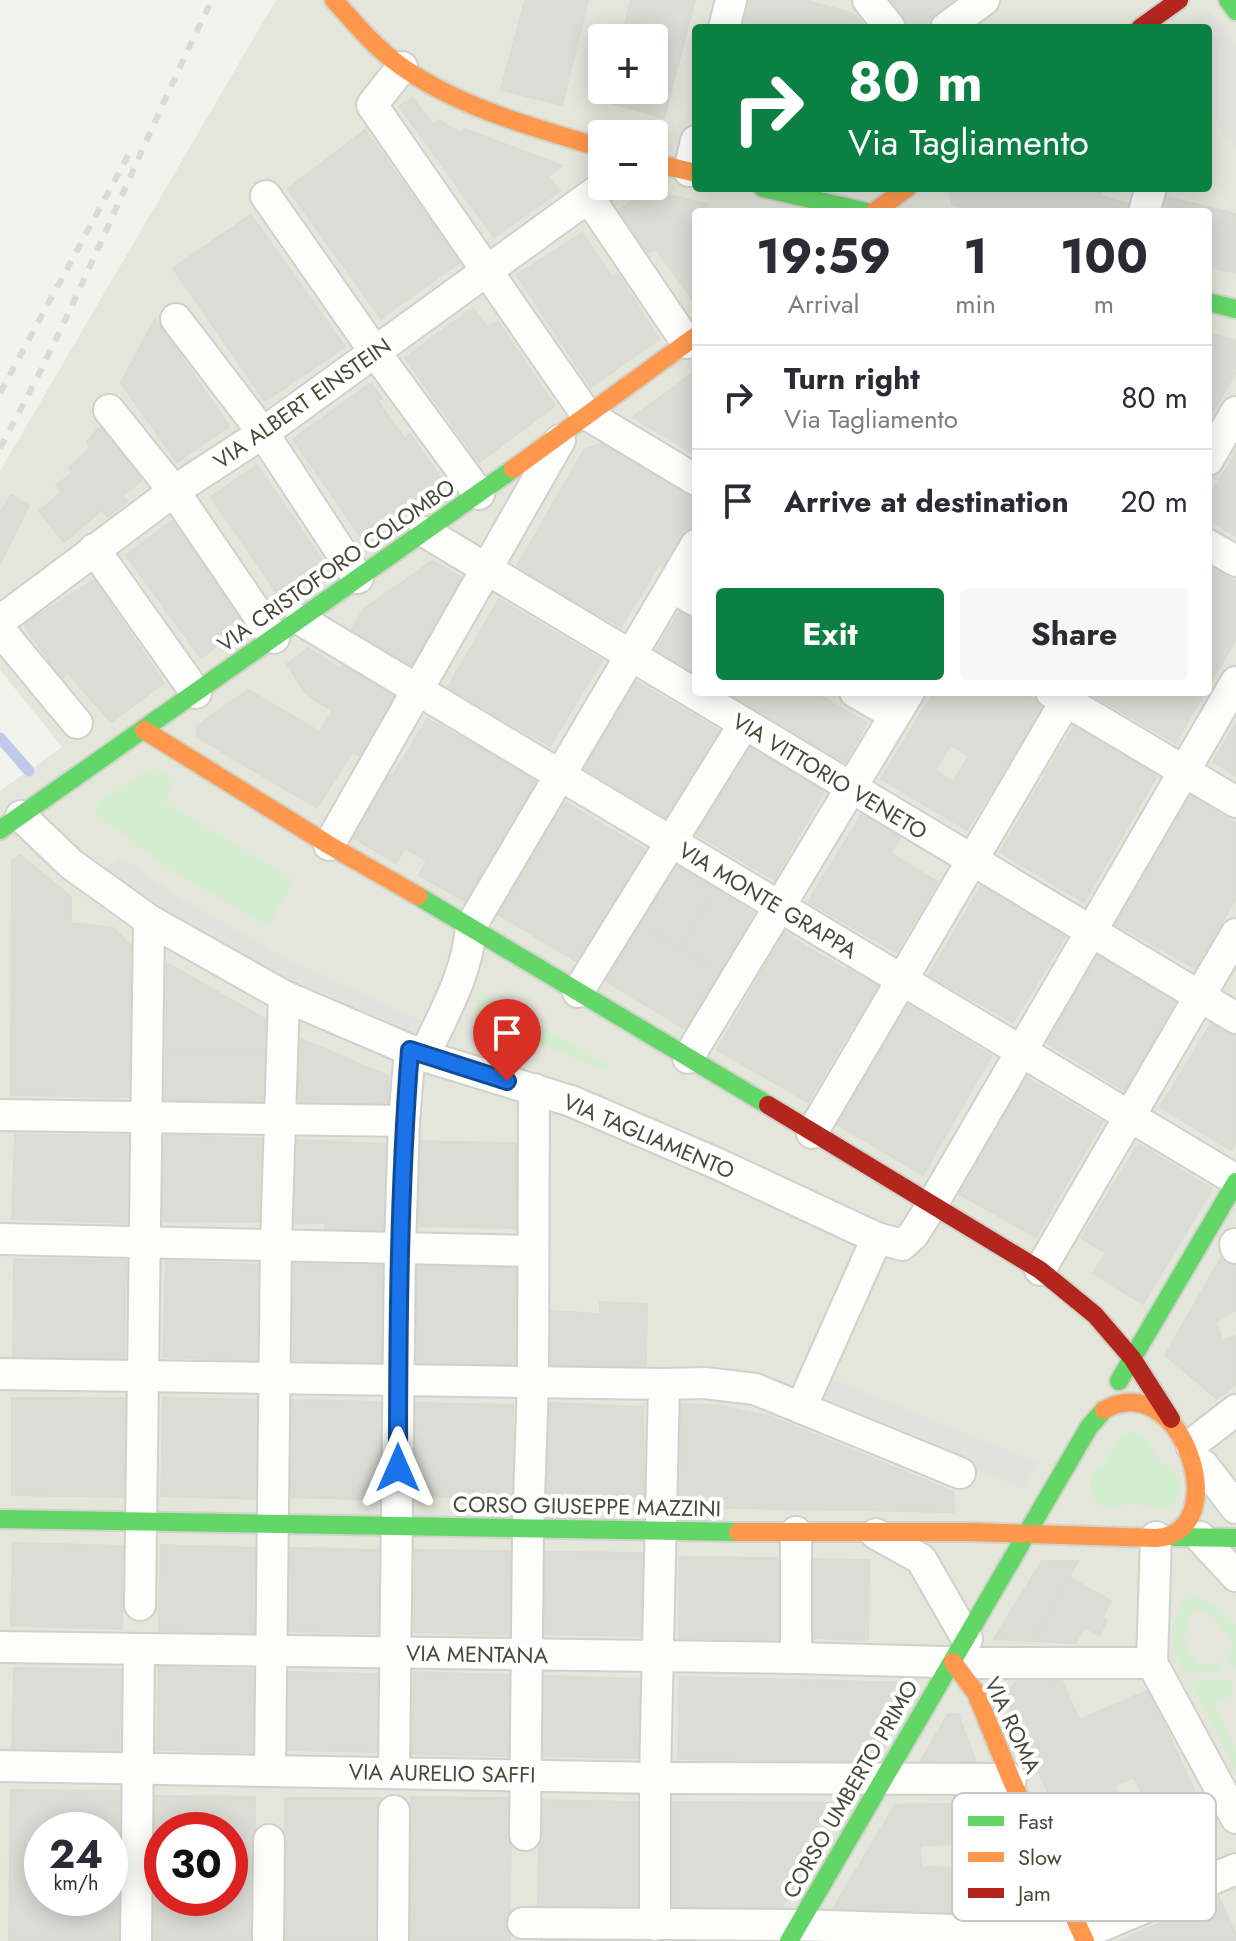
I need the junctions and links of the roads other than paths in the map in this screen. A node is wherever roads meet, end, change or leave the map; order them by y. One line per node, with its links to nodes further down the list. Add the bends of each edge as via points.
1 (334, 0): 12 (street)
2 (731, 0): 8 (street)
3 (868, 0): 9 (street)
4 (984, 0): 10 (street)
5 (1179, 0): 11 (street)
6 (1228, 0): 7 (street)
7 (1236, 11)
8 (725, 24)
9 (887, 24)
10 (951, 24)
11 (1146, 24)
12 (402, 67): 13 (street, via 464,102); 23 (street, via 372,105)
13 (588, 144)
14 (668, 166): 15 (street)
15 (692, 172)
16 (780, 192): 21 (street)
17 (902, 192): 22 (street)
18 (266, 196): 28 (street)
19 (588, 198): 23 (street, VIA ALBERT EINSTEIN)
20 (601, 200): 27 (street)
21 (850, 208)
22 (880, 208)
23 (486, 273): 28 (street, VIA ALBERT EINSTEIN); 31 (street)
24 (1212, 303): 25 (street)
25 (1236, 309)
26 (176, 319): 32 (street)
27 (691, 340): 31 (street, VIA CRISTOFORO COLOMBO)
28 (375, 352): 32 (street, VIA ALBERT EINSTEIN); 36 (street)
29 (109, 410): 35 (street)
30 (1236, 412): 33 (street)
31 (576, 422): 34 (street); 36 (street, VIA CRISTOFORO COLOMBO); 42 (street)
32 (263, 433): 35 (street, VIA ALBERT EINSTEIN); 43 (street)
33 (1212, 453)
34 (692, 478)
35 (174, 491): 39 (street, VIA ALBERT EINSTEIN); 48 (street)
36 (479, 494): 37 (street, VIA CRISTOFORO COLOMBO)
37 (425, 532): 42 (street, VIA VITTORIO VENETO); 43 (street, VIA CRISTOFORO COLOMBO)
38 (1212, 547): 41 (street)
39 (94, 549): 46 (street, VIA ALBERT EINSTEIN); 52 (street)
40 (692, 561): 44 (street)
41 (1236, 561)
42 (486, 570): 49 (street, VIA VITTORIO VENETO); 51 (street)
43 (358, 578): 45 (street, VIA CRISTOFORO COLOMBO)
44 (684, 594): 49 (street)
45 (301, 620): 48 (street, VIA CRISTOFORO COLOMBO); 51 (street, VIA MONTE GRAPPA)
46 (0, 621)
47 (0, 630): 59 (street)
48 (274, 638): 52 (street, VIA CRISTOFORO COLOMBO)
49 (630, 656): 53 (street, VIA VITTORIO VENETO); 63 (street)
50 (1236, 682): 62 (street)
51 (418, 690): 63 (street, VIA MONTE GRAPPA); 68 (street)
52 (196, 693): 61 (street, VIA CRISTOFORO COLOMBO)
53 (692, 693)
54 (697, 696): 60 (street, VIA VITTORIO VENETO)
55 (871, 696): 58 (street)
56 (1062, 696): 69 (street)
57 (1065, 696): 62 (street)
58 (902, 704): 64 (street)
59 (77, 723)
60 (744, 724): 64 (street, VIA VITTORIO VENETO); 67 (street)
61 (144, 730): 66 (street, VIA CRISTOFORO COLOMBO); 68 (street)
62 (1184, 771): 65 (street); 73 (street)
63 (560, 775): 67 (street, VIA MONTE GRAPPA); 72 (street)
64 (851, 788): 69 (street, VIA VITTORIO VENETO); 70 (street)
65 (1236, 802)
66 (11, 823): 71 (street, VIA TAGLIAMENTO)
67 (671, 842): 70 (street, VIA MONTE GRAPPA); 76 (street)
68 (329, 845): 72 (street)
69 (972, 860): 73 (street, VIA VITTORIO VENETO); 75 (street)
70 (779, 907): 75 (street, VIA MONTE GRAPPA); 82 (street)
71 (149, 920): 77 (street, VIA TAGLIAMENTO); 86 (street)
72 (471, 926): 76 (street); 81 (street, via 456,988)
73 (1091, 931): 78 (street, VIA VITTORIO VENETO); 80 (street)
74 (1236, 934): 78 (street)
75 (901, 980): 80 (street, VIA MONTE GRAPPA); 89 (street)
76 (578, 992): 82 (street)
77 (284, 996): 81 (street, VIA TAGLIAMENTO); 87 (street)
78 (1200, 997): 79 (street, VIA VITTORIO VENETO); 85 (street)
79 (1236, 1018)
80 (1021, 1051): 85 (street, VIA MONTE GRAPPA); 91 (street)
81 (417, 1053): 83 (street, VIA TAGLIAMENTO); 88 (street)
82 (688, 1058): 89 (street)
83 (534, 1089): 92 (street, VIA TAGLIAMENTO, via 703,1157); 97 (street)
84 (0, 1115): 86 (street)
85 (1129, 1116): 90 (street, VIA MONTE GRAPPA); 98 (street)
86 (146, 1117): 87 (street); 94 (street)
87 (278, 1119): 88 (street); 95 (street)
88 (404, 1121): 96 (street)
89 (812, 1133): 91 (street)
90 (1236, 1181): 99 (street)
91 (932, 1205): 92 (street, VIA TAGLIAMENTO, via 902,1245); 98 (street)
92 (877, 1238): 106 (street)
93 (0, 1239): 94 (street)
94 (144, 1242): 95 (street); 101 (street)
95 (276, 1244): 96 (street); 102 (street)
96 (400, 1248): 97 (street); 103 (street)
97 (533, 1251): 104 (street)
98 (1040, 1270): 99 (street, via 1095,1315)
99 (1132, 1358): 107 (street, CORSO UMBERTO PRIMO); 109 (street)
100 (0, 1374): 101 (street)
101 (144, 1376): 102 (street); 116 (street)
102 (275, 1378): 103 (street); 118 (street)
103 (398, 1380): 104 (street); 119 (street)
104 (533, 1382): 105 (street); 120 (street)
105 (664, 1384): 106 (street, via 755,1389); 122 (street)
106 (801, 1408): 112 (street)
107 (1100, 1412): 109 (street, via 1128,1401 1146,1403); 110 (street, CORSO UMBERTO PRIMO)
108 (1230, 1415): 111 (street)
109 (1171, 1419): 111 (street)
110 (1076, 1454): 113 (street); 124 (street, CORSO UMBERTO PRIMO)
111 (1197, 1455): 114 (street); 126 (street, via 1208,1485 1206,1503)
112 (960, 1473)
113 (1070, 1490)
114 (1236, 1508)
115 (0, 1519): 116 (street, CORSO GIUSEPPE MAZZINI)
116 (142, 1521): 118 (street, CORSO GIUSEPPE MAZZINI); 129 (street)
117 (1082, 1521): 125 (street)
118 (273, 1524): 119 (street, CORSO GIUSEPPE MAZZINI); 132 (street)
119 (398, 1526): 120 (street, CORSO GIUSEPPE MAZZINI); 134 (street)
120 (528, 1530): 122 (street, CORSO GIUSEPPE MAZZINI); 135 (street)
121 (871, 1531): 123 (street, CORSO GIUSEPPE MAZZINI); 124 (street, CORSO GIUSEPPE MAZZINI); 133 (street, via 921,1559)
122 (663, 1532): 123 (street, CORSO GIUSEPPE MAZZINI); 136 (street)
123 (796, 1532): 137 (street)
124 (1028, 1535): 125 (street, CORSO GIUSEPPE MAZZINI); 133 (street, CORSO UMBERTO PRIMO)
125 (1098, 1535): 126 (street, CORSO GIUSEPPE MAZZINI)
126 (1177, 1537): 127 (street); 128 (street); 138 (street)
127 (1236, 1538)
128 (1236, 1576)
129 (140, 1605)
130 (0, 1647): 131 (street, VIA MENTANA)
131 (139, 1649): 132 (street, VIA MENTANA); 140 (street)
132 (271, 1651): 134 (street, VIA MENTANA); 141 (street)
133 (960, 1651): 137 (street, VIA MENTANA); 138 (street, VIA MENTANA); 145 (street, CORSO UMBERTO PRIMO); 146 (street, VIA ROMA)
134 (394, 1652): 135 (street, VIA MENTANA); 142 (street)
135 (528, 1654): 136 (street, VIA MENTANA); 143 (street)
136 (659, 1657): 137 (street, VIA MENTANA); 144 (street)
137 (796, 1658)
138 (1152, 1663): 149 (street)
139 (0, 1766): 140 (street, VIA AURELIO SAFFI)
140 (138, 1768): 141 (street, VIA AURELIO SAFFI); 159 (street)
141 (270, 1771): 142 (street, VIA AURELIO SAFFI)
142 (394, 1772): 143 (street, VIA AURELIO SAFFI)
143 (525, 1775): 144 (street, VIA AURELIO SAFFI); 150 (street)
144 (655, 1778): 145 (street, VIA AURELIO SAFFI); 156 (street)
145 (884, 1779): 146 (street, VIA AURELIO SAFFI); 157 (street, CORSO UMBERTO PRIMO)
146 (1011, 1779): 147 (street, VIA ROMA)
147 (1017, 1793)
148 (394, 1811): 161 (street)
149 (1236, 1818)
150 (525, 1835)
151 (269, 1840): 160 (street)
152 (1236, 1869): 153 (street)
153 (1216, 1878)
154 (1121, 1921): 158 (street)
155 (523, 1923): 156 (street)
156 (655, 1925): 157 (street)
157 (794, 1933): 158 (street)
158 (1084, 1938)
159 (136, 1941)
160 (268, 1941)
161 (393, 1941)

